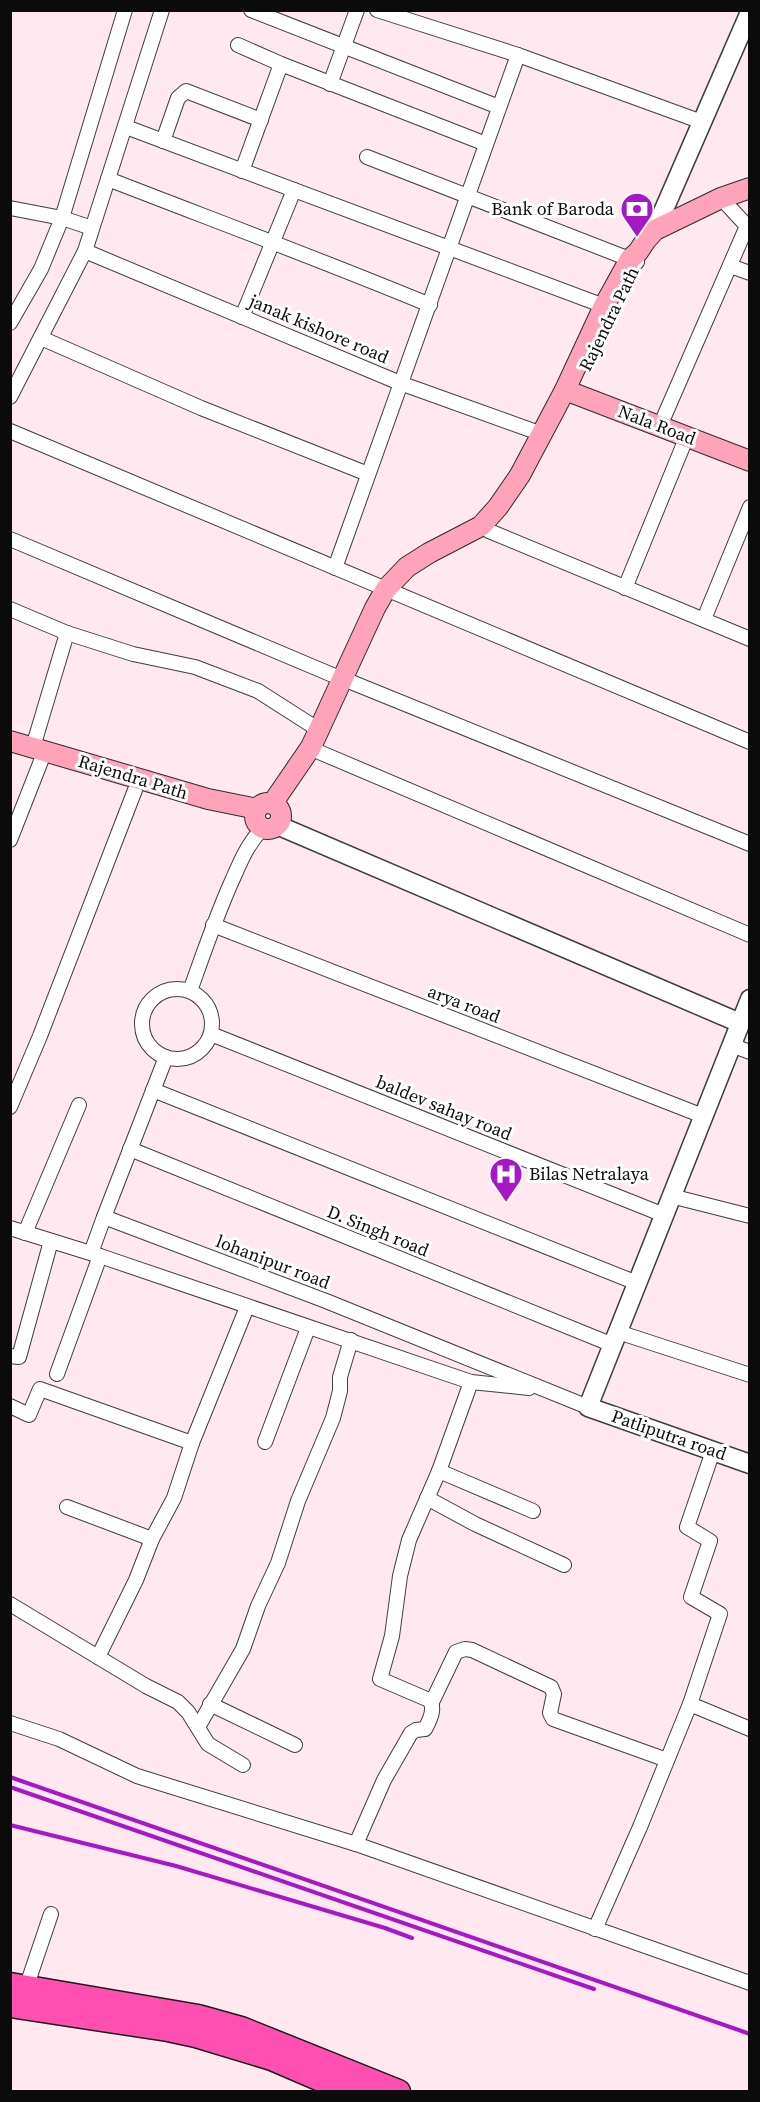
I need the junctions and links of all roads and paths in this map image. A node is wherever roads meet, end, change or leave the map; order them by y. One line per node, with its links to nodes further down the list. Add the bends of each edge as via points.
1 (125, 10): 26 (street)
2 (162, 10): 15 (street)
3 (251, 10): 8 (street)
4 (357, 10): 8 (street)
5 (382, 11): 9 (street)
6 (748, 21): 14 (street)
7 (238, 45): 10 (street)
8 (344, 47): 11 (street); 12 (street)
9 (518, 55): 12 (street); 14 (street)
10 (281, 64): 11 (street); 13 (street)
11 (330, 84): 17 (street)
12 (499, 107): 17 (street)
13 (261, 120): 16 (street, via 186,91 178,98); 19 (street)
14 (702, 122): 28 (street)
15 (126, 127): 16 (street); 20 (street)
16 (163, 141): 19 (street)
17 (486, 144): 23 (street)
18 (367, 157): 23 (street)
19 (242, 171): 22 (street)
20 (108, 179): 27 (street); 29 (street)
21 (750, 188): 24 (main road)
22 (294, 190): 29 (street); 30 (street)
23 (468, 196): 30 (street); 32 (street)
24 (721, 198): 28 (main road); 33 (street, via 747,226)
25 (10, 208): 26 (street)
26 (62, 218): 27 (street); 38 (street, via 41,269)
27 (92, 228): 31 (street)
28 (655, 230): 32 (main road)
29 (273, 243): 35 (street); 37 (street)
30 (449, 248): 35 (street); 36 (street)
31 (85, 251): 37 (street, janak kishore road); 39 (street)
32 (635, 258): 36 (main road, Rajendra Path); 41 (main road, Rajendra Path)
33 (730, 266): 34 (street); 43 (street)
34 (750, 273)
35 (430, 305): 40 (street)
36 (604, 306): 41 (main road, Rajendra Path)
37 (242, 317): 40 (street, janak kishore road)
38 (10, 323)
39 (41, 338): 42 (street); 48 (street, via 201,408)
40 (400, 383): 45 (street, janak kishore road); 48 (street)
41 (569, 391): 43 (main road, Nala Road); 45 (main road, Rajendra Path); 49 (main road, Rajendra Path)
42 (10, 397)
43 (660, 426): 46 (main road, Nala Road)
44 (10, 431): 53 (street)
45 (542, 434): 49 (main road, Rajendra Path)
46 (687, 436): 47 (main road, Nala Road); 54 (street)
47 (750, 461)
48 (368, 474): 53 (street)
49 (524, 478): 51 (main road, Rajendra Path); 55 (main road, Rajendra Path, via 481,526 407,567)
50 (750, 507): 57 (street)
51 (489, 531): 54 (street); 55 (main road, Rajendra Path)
52 (10, 539): 60 (street)
53 (335, 568): 55 (street)
54 (625, 588): 57 (street)
55 (390, 591): 60 (main road, Rajendra Path); 63 (street)
56 (10, 609): 58 (street)
57 (704, 619): 59 (street)
58 (67, 633): 61 (street, via 134,654 195,667 258,691); 66 (street)
59 (750, 639)
60 (346, 681): 61 (main road, Rajendra Path); 64 (main road, Rajendra Path); 70 (street)
61 (320, 730): 68 (main road, Rajendra Path)
62 (10, 741): 66 (main road, Rajendra Path)
63 (750, 742)
64 (319, 752): 68 (main road, Rajendra Path); 72 (street)
65 (10, 753): 66 (main road, Rajendra Path)
66 (37, 754): 67 (main road, Rajendra Path); 68 (main road, Rajendra Path); 69 (street)
67 (135, 790): 68 (main road, Rajendra Path, via 205,810); 82 (street)
68 (267, 816): 71 (street, via 246,850); 75 (street)
69 (10, 840)
70 (750, 844)
71 (213, 925): 73 (street); 83 (street, arya road)
72 (750, 935)
73 (190, 992): 76 (street, via 205,1002 210,1012); 79 (street, via 174,988 162,991 145,1008 141,1019 144,1037 155,1052)
74 (750, 999): 75 (street)
75 (740, 1023): 77 (street)
76 (211, 1034): 79 (street, via 198,1052 177,1059); 86 (street, baldev sahay road)
77 (731, 1045): 78 (street); 83 (street)
78 (750, 1052)
79 (166, 1057): 80 (street)
80 (153, 1090): 84 (street); 93 (street)
81 (79, 1105): 90 (street)
82 (10, 1107)
83 (703, 1116): 85 (street)
84 (130, 1149): 88 (street); 96 (street, D. Singh road)
85 (671, 1196): 86 (street); 87 (street)
86 (664, 1215): 93 (street)
87 (750, 1216)
88 (104, 1217): 92 (street); 102 (street, lohanipur road)
89 (10, 1228): 90 (street)
90 (25, 1233): 91 (street)
91 (51, 1241): 92 (street); 98 (street, via 19,1357)
92 (96, 1254): 94 (street); 99 (street)
93 (637, 1283): 96 (street)
94 (247, 1307): 95 (street); 106 (street)
95 (308, 1328): 97 (street); 105 (street)
96 (615, 1338): 100 (street, D. Singh road); 104 (street)
97 (351, 1340): 101 (street); 118 (street, via 333,1418 296,1505 278,1563 243,1649)
98 (10, 1356)
99 (57, 1374)
100 (750, 1375)
101 (471, 1382): 102 (street); 109 (street)
102 (540, 1388): 104 (street, lohanipur road)
103 (10, 1406): 106 (street, via 29,1415 40,1389)
104 (588, 1407): 107 (street, Patliputra road)
105 (266, 1442)
106 (192, 1443): 113 (street, via 174,1498)
107 (713, 1451): 108 (street, Patliputra road); 119 (street, via 687,1527 710,1541 691,1598 720,1614)
108 (750, 1464)
109 (439, 1471): 110 (street); 112 (street)
110 (428, 1498): 114 (street); 117 (street, via 400,1576 392,1636 380,1679)
111 (67, 1507): 113 (street)
112 (533, 1511)
113 (152, 1539): 116 (street)
114 (564, 1565)
115 (10, 1604): 116 (street)
116 (98, 1657): 121 (street, via 178,1702)
117 (432, 1702): 124 (street, via 456,1652 472,1650 551,1687 553,1719); 126 (street, via 425,1729 411,1733 384,1780)
118 (210, 1704): 121 (street); 123 (street)
119 (690, 1704): 122 (street); 124 (street)
120 (10, 1723): 126 (street, via 59,1739 137,1776)
121 (198, 1727): 125 (street, via 208,1744)
122 (750, 1729)
123 (295, 1744)
124 (667, 1760): 128 (street)
125 (243, 1765)
126 (356, 1845): 128 (street)
127 (51, 1914): 130 (street)
128 (595, 1929): 129 (street)
129 (750, 1983)
130 (16, 1993): 131 (highway, via 196,2035 272,2058); 133 (highway, via 198,2017 241,2029)
131 (319, 2085): 132 (highway)
132 (351, 2091)
133 (398, 2091)

